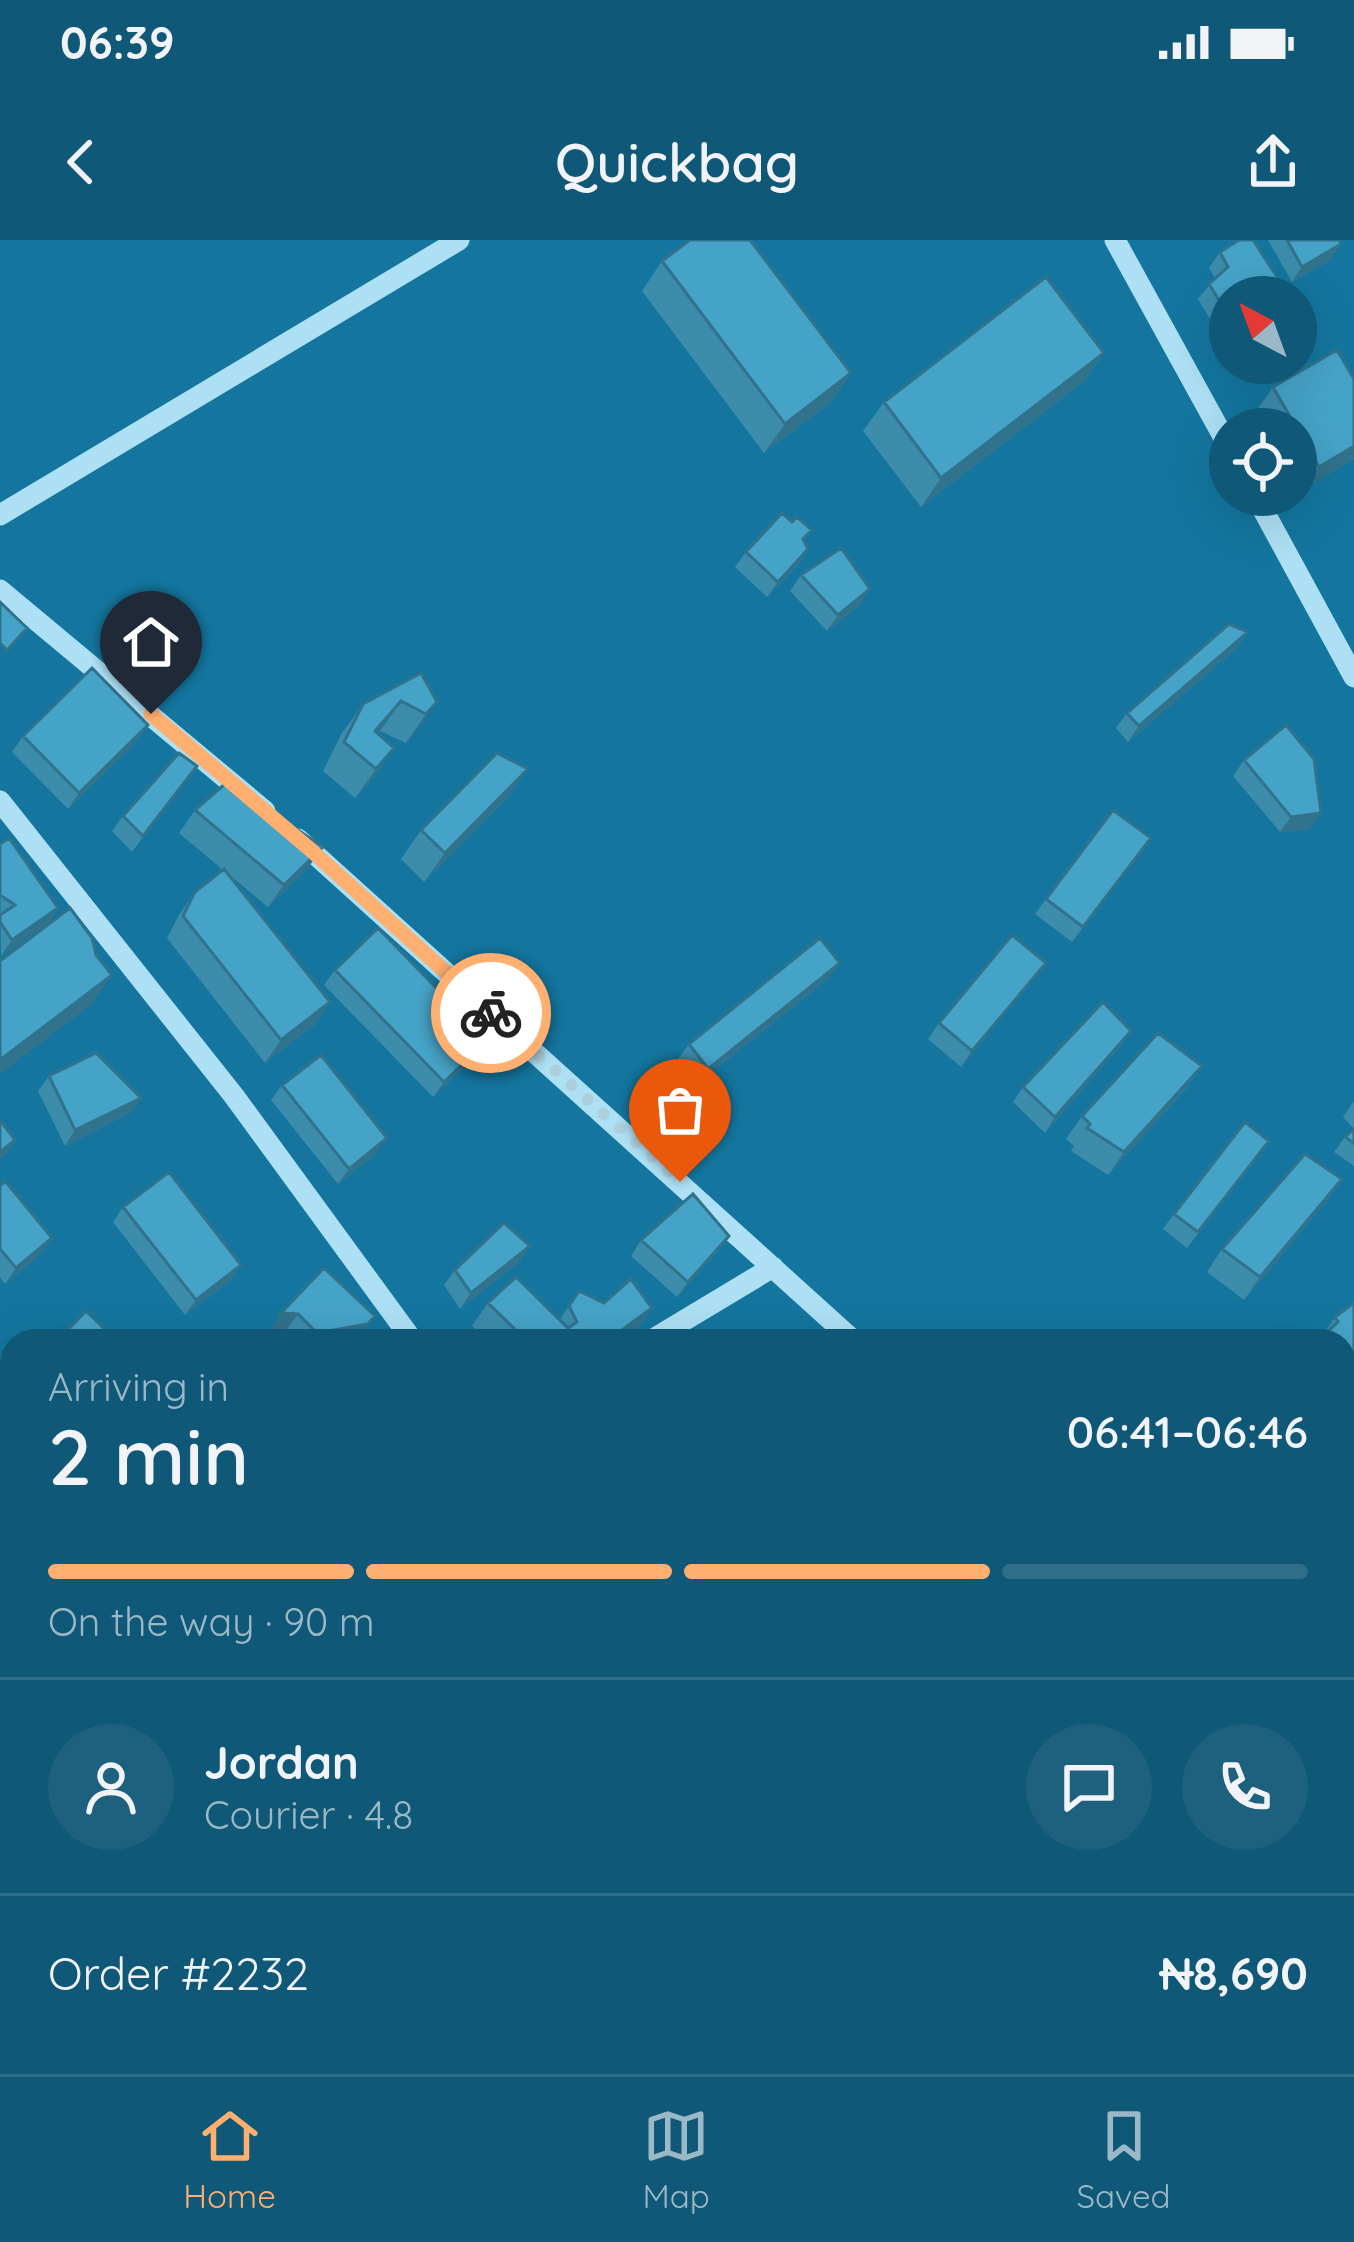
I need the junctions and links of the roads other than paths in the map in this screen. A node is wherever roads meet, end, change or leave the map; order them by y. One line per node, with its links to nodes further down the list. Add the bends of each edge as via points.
1 (459, 240): 4 (street)
2 (1115, 240): 3 (street)
3 (1209, 411)
4 (0, 515)
5 (1267, 516): 7 (street)
6 (0, 590): 9 (street, via 312,851)
7 (1352, 669)
8 (0, 801): 10 (street, via 234,1096)
9 (773, 1267): 11 (street); 12 (street)
10 (403, 1329)
11 (670, 1329)
12 (841, 1329)

